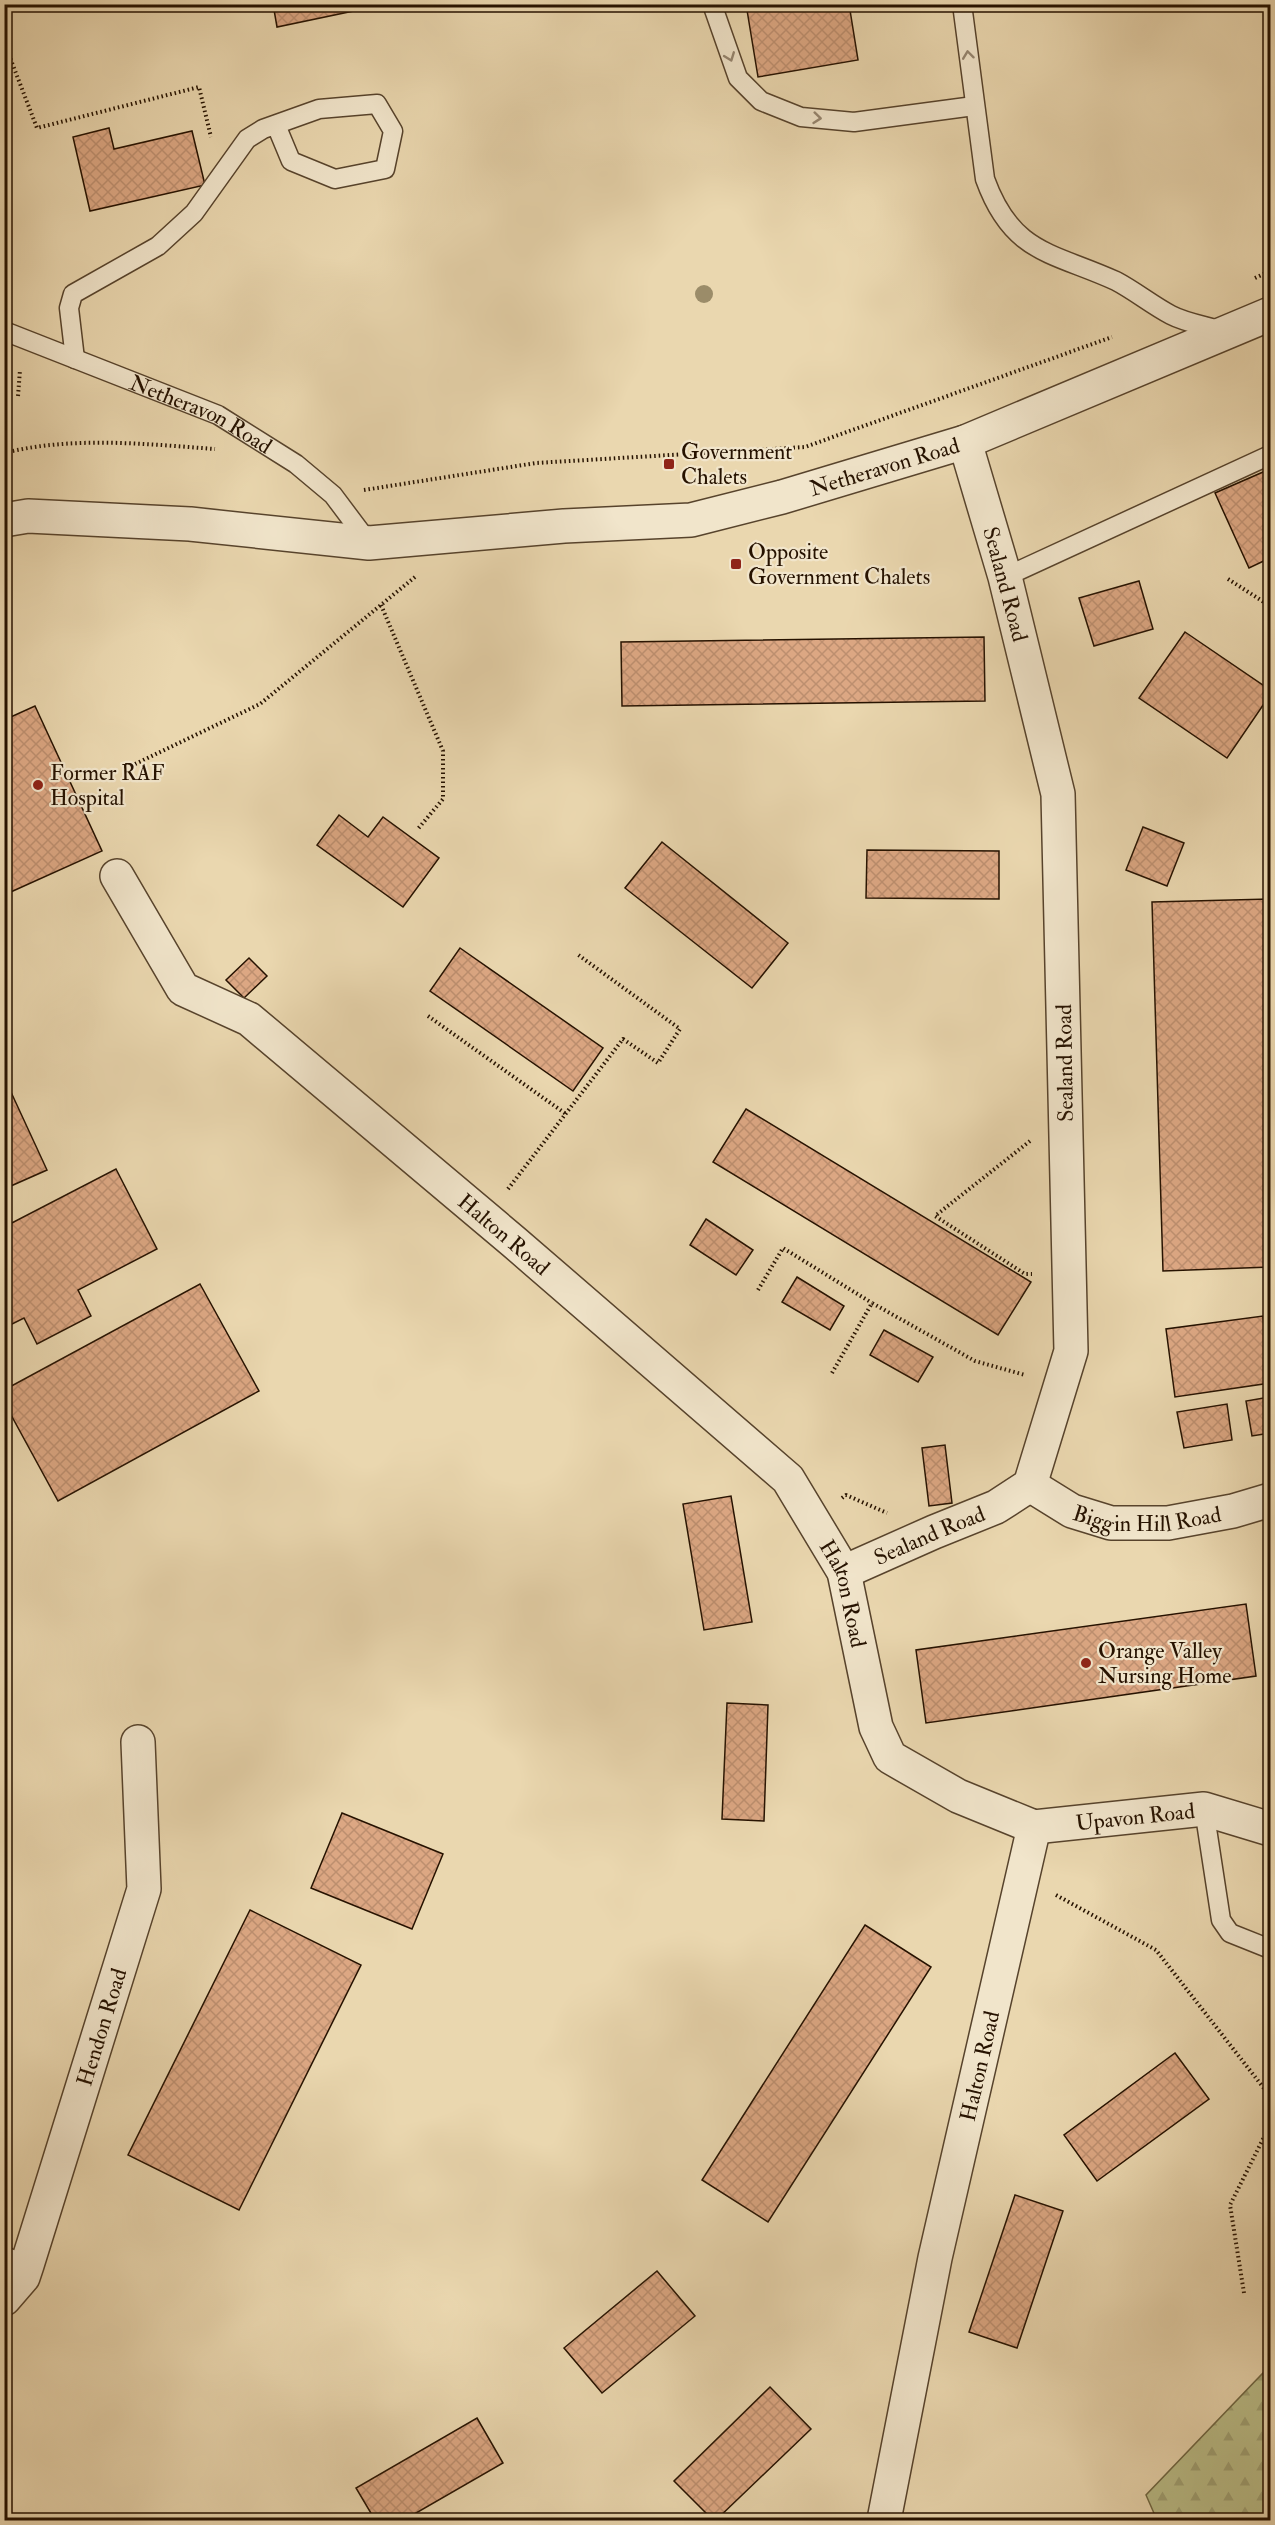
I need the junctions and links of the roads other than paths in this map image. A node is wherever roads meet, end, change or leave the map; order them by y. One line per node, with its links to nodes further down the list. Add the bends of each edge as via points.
1 (712, 4): 3 (lane, one-way to 3, via 738,78 761,101 801,117 854,122)
2 (962, 4): 3 (lane, one-way to 2)
3 (974, 106): 7 (lane, via 985,179 994,203 1013,230 1045,254 1117,282 1172,316)
4 (276, 124): 4 (lane, via 319,109 376,104 393,131 386,169 335,179 291,161); 8 (lane, via 247,139 194,213 158,246 73,294 69,308)
5 (1270, 314): 7 (street, Netheravon Road)
6 (4, 331): 8 (lane, Netheravon Road)
7 (1228, 333): 9 (street, Netheravon Road)
8 (75, 359): 12 (lane, Netheravon Road, via 218,416 296,464 333,495)
9 (965, 442): 12 (street, Netheravon Road, via 691,520 564,526); 13 (street, Sealand Road)
10 (1270, 455): 13 (lane)
11 (4, 520): 12 (street, Netheravon Road, via 28,516 190,524)
12 (369, 543)
13 (1005, 577): 15 (street, Sealand Road, via 1058,794 1071,1351)
14 (117, 876): 17 (street, Halton Road, via 183,988 249,1019 788,1479)
15 (1030, 1485): 16 (street, Biggin Hill Road, via 1072,1511 1112,1523 1168,1523); 17 (street, Sealand Road, via 996,1507)
16 (1270, 1500)
17 (844, 1572): 20 (street, Halton Road, via 876,1727 890,1757 958,1796)
18 (138, 1742): 23 (street, Hendon Road, via 144,1889)
19 (1204, 1809): 20 (street, Upavon Road); 21 (street, Upavon Road); 22 (lane, via 1221,1920 1230,1933)
20 (1034, 1827): 25 (street, Halton Road, via 935,2258)
21 (1270, 1828)
22 (1270, 1948)
23 (16, 2261): 24 (street, Hendon Road, via 23,2277)
24 (4, 2299)
25 (884, 2520)

